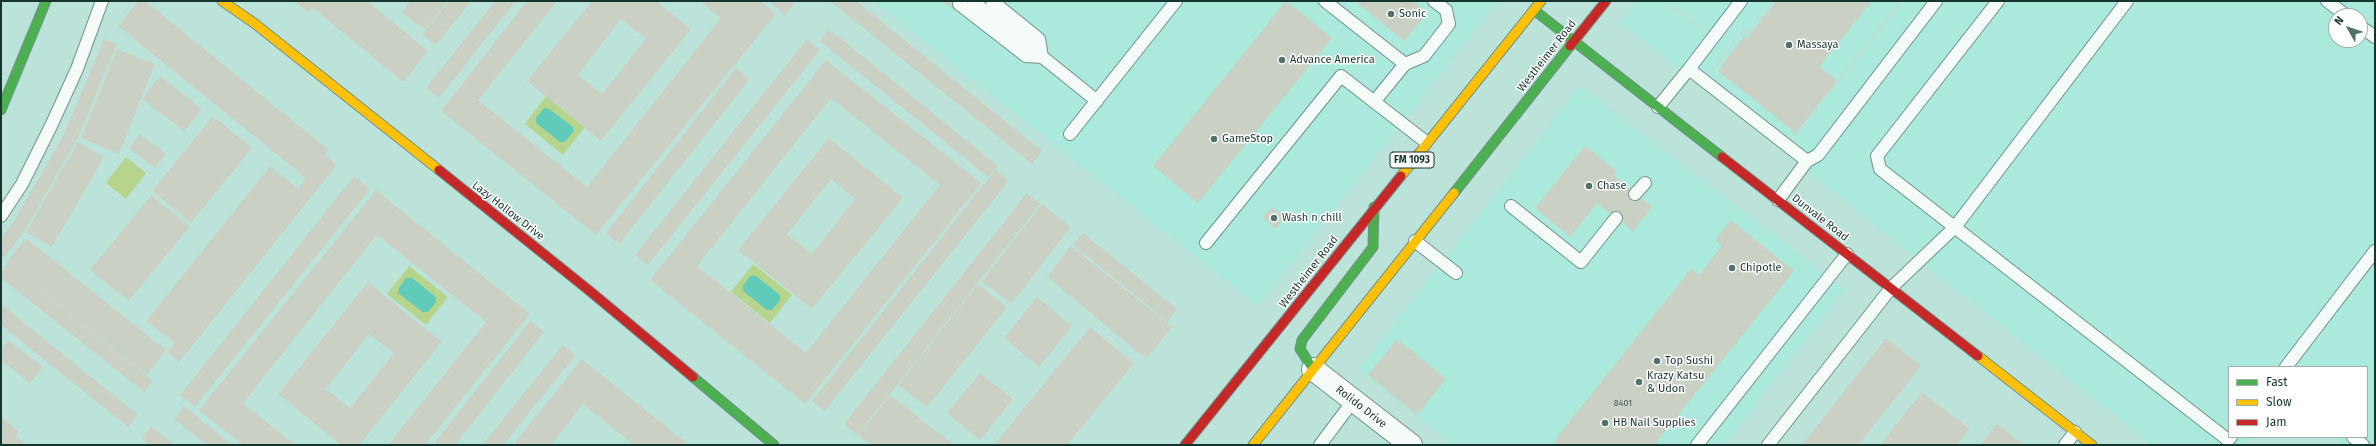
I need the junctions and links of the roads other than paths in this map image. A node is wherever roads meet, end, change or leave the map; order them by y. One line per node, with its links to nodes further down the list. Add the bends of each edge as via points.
1 (46, 1): 26 (street)
2 (102, 1): 35 (lane, via 77,69 51,126 22,184)
3 (222, 1): 50 (street, Lazy Hollow Drive, via 254,23 591,292)
4 (972, 1): 20 (lane)
5 (992, 1): 20 (lane, via 1039,39)
6 (1176, 1): 23 (lane)
7 (1434, 1): 21 (lane, via 1446,10 1450,24 1424,56)
8 (1541, 1): 18 (street, Westheimer Road / FM 1093)
9 (1606, 1): 19 (street, Westheimer Road)
10 (1741, 1): 22 (lane)
11 (1936, 1): 29 (lane, via 1818,155)
12 (2127, 1): 37 (lane)
13 (2327, 1): 17 (lane)
14 (1328, 2): 21 (lane)
15 (1995, 2): 37 (lane, via 1877,156 1880,169)
16 (958, 4): 20 (lane, via 1026,56)
17 (2336, 8)
18 (1534, 10): 19 (street, Dunvale Road); 28 (street, Westheimer Road / FM 1093)
19 (1574, 42): 25 (street, Dunvale Road); 38 (street, Westheimer Road)
20 (1042, 57): 23 (lane)
21 (1405, 64): 24 (lane)
22 (1689, 69): 25 (lane); 29 (lane)
23 (1097, 101): 27 (lane)
24 (1374, 102): 28 (lane); 39 (lane, via 1341,76)
25 (1658, 107): 32 (street, Dunvale Road)
26 (1, 110)
27 (1070, 134)
28 (1426, 142): 34 (street, Westheimer Road / FM 1093)
29 (1807, 161): 32 (lane)
30 (1645, 183): 31 (lane)
31 (1636, 194)
32 (1778, 200): 41 (street, Dunvale Road)
33 (1511, 206): 36 (lane, via 1581,262)
34 (1374, 207): 45 (street, via 1373,247 1302,340 1300,349); 51 (street, Westheimer Road / FM 1093)
35 (1, 216)
36 (1616, 218)
37 (1955, 227): 43 (lane); 48 (lane, via 2228,440)
38 (1416, 241): 42 (lane); 45 (street, Westheimer Road)
39 (1206, 243)
40 (2375, 251): 44 (lane)
41 (1847, 254): 43 (street, Dunvale Road); 55 (lane)
42 (1456, 273)
43 (1891, 288): 47 (street, Dunvale Road); 56 (lane)
44 (2287, 366)
45 (1312, 369): 46 (street, Rolido Drive); 52 (street, Westheimer Road)
46 (1353, 401): 53 (lane); 54 (street, Rolido Drive)
47 (2075, 432): 57 (lane); 58 (street, Dunvale Road)
48 (2230, 438)
49 (2354, 438): 59 (lane)
50 (774, 445)
51 (1185, 445)
52 (1253, 445)
53 (1320, 445)
54 (1410, 445)
55 (1697, 445)
56 (1768, 445)
57 (2065, 445)
58 (2092, 445)
59 (2363, 445)

